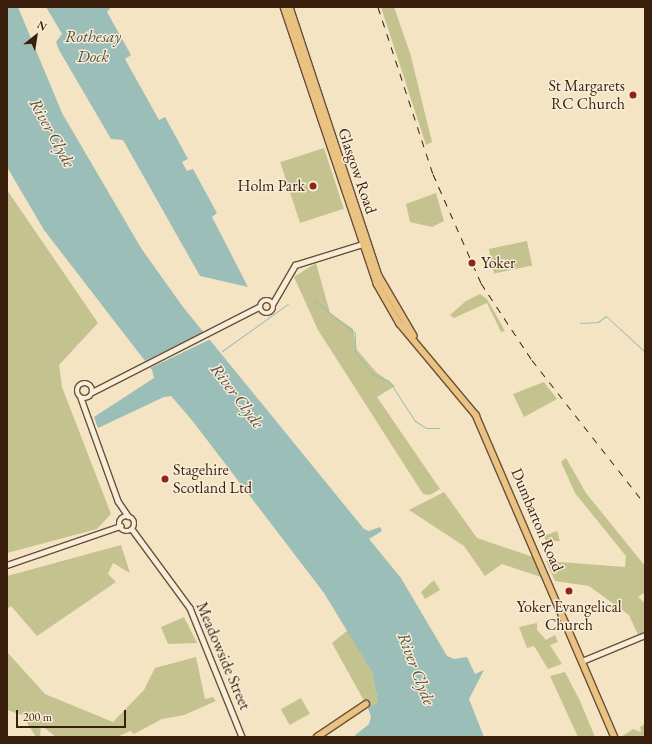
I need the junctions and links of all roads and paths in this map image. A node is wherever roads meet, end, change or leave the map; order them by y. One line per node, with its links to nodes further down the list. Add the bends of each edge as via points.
1 (284, 7): 3 (main road, Glasgow Road)
2 (290, 7): 3 (main road, Glasgow Road)
3 (293, 29): 4 (main road, Glasgow Road)
4 (365, 244): 5 (street, via 295,265); 11 (main road, Glasgow Road, via 380,290); 12 (main road, Glasgow Road, via 382,282)
5 (277, 294): 6 (street); 7 (street)
6 (268, 300): 7 (street); 8 (street)
7 (273, 303): 9 (street, via 271,313)
8 (259, 307): 9 (street); 10 (street)
9 (262, 312): 10 (street)
10 (251, 314): 14 (street)
11 (406, 331): 12 (main road, Dumbarton Road)
12 (414, 336): 26 (main road, Dumbarton Road, via 476,415)
13 (91, 386): 14 (street); 15 (street); 17 (street, via 84,383 78,387)
14 (100, 386): 15 (street)
15 (92, 392): 16 (street)
16 (89, 397): 17 (street); 18 (street)
17 (81, 398): 18 (street)
18 (86, 408): 19 (street)
19 (121, 508): 20 (street); 21 (street)
20 (128, 516): 21 (street); 23 (street, via 134,522)
21 (121, 519): 22 (street)
22 (120, 526): 23 (street, via 125,531); 24 (street)
23 (132, 529): 28 (street, Meadowside Street, via 190,608)
24 (7, 565)
25 (645, 635): 26 (street)
26 (582, 661): 30 (main road, Dumbarton Road)
27 (366, 704): 29 (main road)
28 (242, 737)
29 (317, 737)
30 (615, 737)

